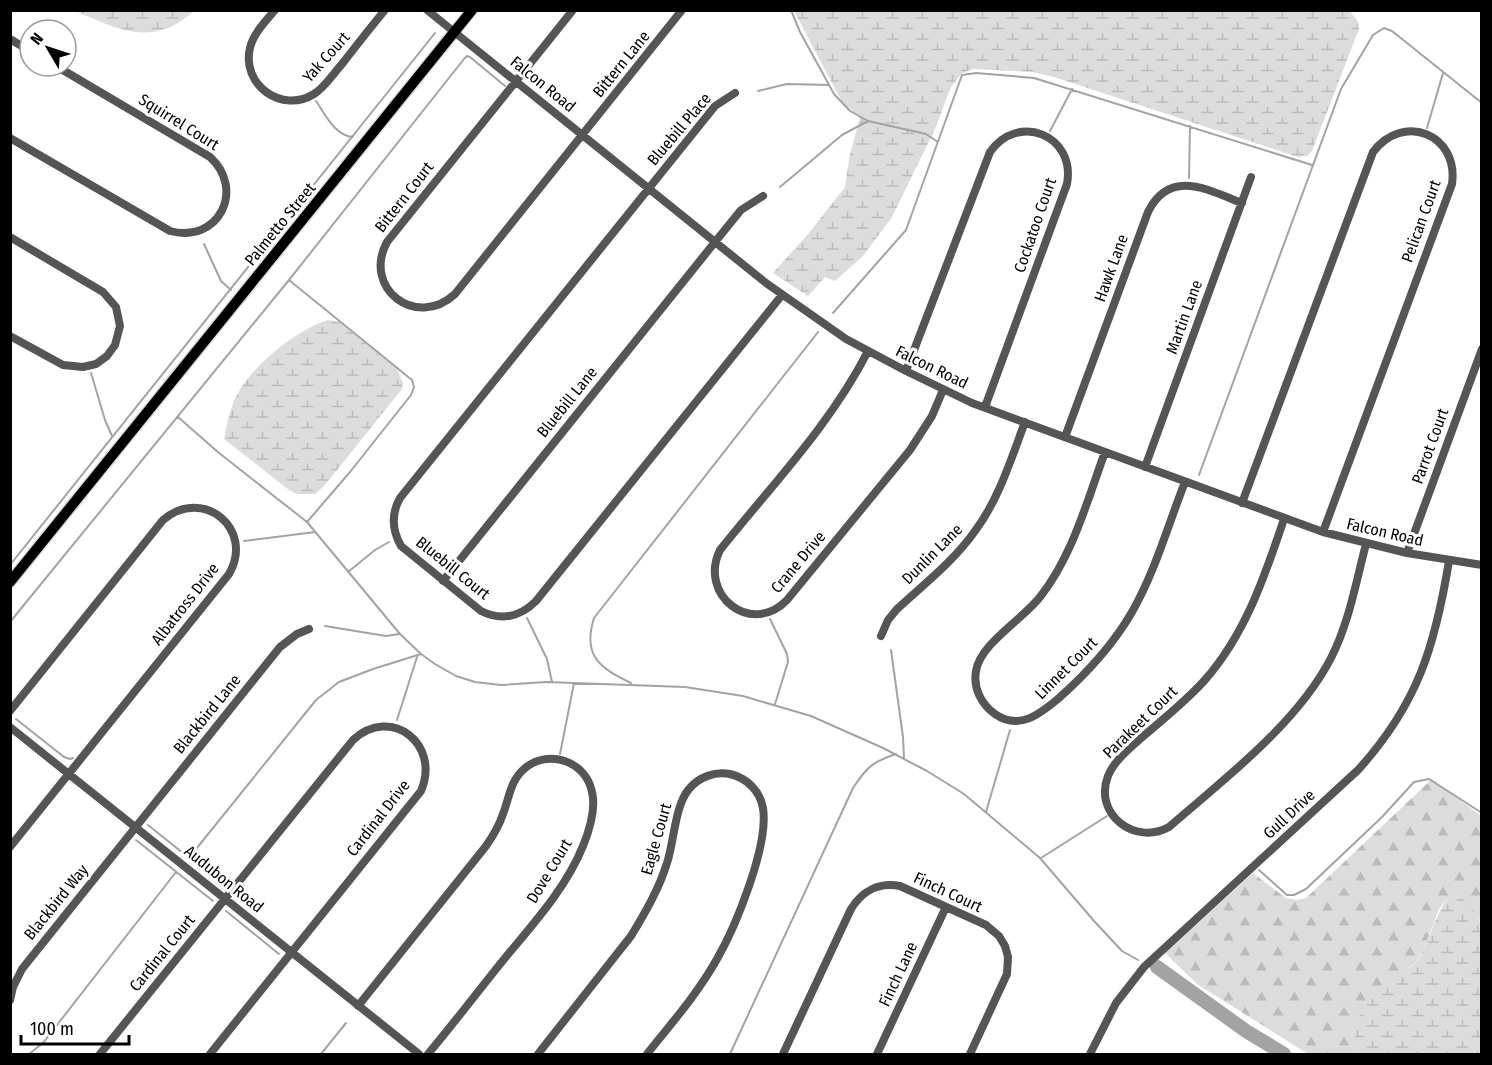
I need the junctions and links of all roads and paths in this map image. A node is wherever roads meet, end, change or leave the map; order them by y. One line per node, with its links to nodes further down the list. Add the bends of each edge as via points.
1 (274, 10): 2 (street, Yak Court, via 255,36 249,64 261,89 272,97 291,101 319,90)
2 (385, 10)
3 (428, 10): 7 (street, Falcon Road)
4 (472, 10): 7 (main road, Palmetto Street)
5 (573, 10): 9 (street, Bittern Court)
6 (682, 10): 11 (street, Bittern Lane)
7 (454, 32): 9 (street, Falcon Road); 39 (main road, Palmetto Street)
8 (76, 78): 12 (street, Squirrel Court, via 210,157 219,167 226,186 226,200 213,222 202,230 170,231)
9 (515, 81): 11 (street, Falcon Road); 11 (street, Bittern Court, via 387,242 381,267 383,280 394,296 422,308 450,298)
10 (735, 93): 14 (street, Bluebill Place, via 715,106)
11 (582, 135): 14 (street, Falcon Road)
12 (10, 138)
13 (1251, 177): 16 (street, Martin Lane)
14 (649, 189): 18 (street, Falcon Road); 38 (street, Bluebill Court, via 397,504 393,522 398,541)
15 (763, 196): 18 (street, Bluebill Lane, via 741,210)
16 (1242, 203): 27 (street, Hawk Lane, via 1188,185 1169,189 1154,201); 29 (street, Martin Lane)
17 (10, 237): 20 (street, via 103,292 116,307 120,326 107,356 83,367 57,362)
18 (715, 242): 19 (street, Falcon Road); 38 (street, Bluebill Lane)
19 (782, 295): 22 (street, Falcon Road); 38 (street, Bluebill Court, via 532,605 510,616 492,615)
20 (10, 336)
21 (1482, 349): 35 (street, Parrot Court)
22 (868, 351): 23 (street, Falcon Road); 24 (street, Crane Drive, via 825,419 720,550 714,570 716,583 722,596 737,609 763,614 787,600 910,450)
23 (906, 371): 24 (street, Falcon Road); 25 (street, Cockatoo Court, via 990,152 1014,133 1027,131 1045,136 1066,159 1067,184)
24 (943, 390): 25 (street, Falcon Road)
25 (985, 407): 26 (street, Falcon Road)
26 (1025, 423): 27 (street, Falcon Road); 41 (street, Dunlin Lane, via 985,518 963,547 897,609)
27 (1065, 437): 28 (street, Falcon Road)
28 (1105, 452): 29 (street, Falcon Road); 30 (street, Linnet Court, via 1069,548 1051,582 1027,612 986,650 976,667 979,697 1002,718 1022,721 1040,714 1104,653 1144,589)
29 (1145, 467): 30 (street, Falcon Road)
30 (1185, 482): 31 (street, Falcon Road)
31 (1242, 503): 32 (street, Falcon Road); 33 (street, Pelican Court, via 1373,152 1396,134 1422,132 1447,152 1452,164 1452,184)
32 (1284, 519): 33 (street, Falcon Road); 34 (street, Parakeet Court, via 1263,578 1229,648 1203,681 1113,765 1105,783 1106,804 1126,828 1142,833 1169,827 1300,705 1331,658 1345,625)
33 (1323, 532): 34 (street, Falcon Road)
34 (1366, 544): 35 (street, Falcon Road)
35 (1407, 553): 36 (street, Falcon Road)
36 (1449, 561): 37 (street, Falcon Road); 61 (street, Gull Drive, via 1437,629 1424,668 1385,739 1358,770 1144,967 1116,1003)
37 (1482, 565)
38 (443, 581)
39 (10, 582)
40 (309, 629): 45 (street, Blackbird Lane, via 280,647)
41 (881, 636)
42 (10, 711): 44 (street, Albatross Drive, via 163,520 180,509 194,507 208,510 225,521 236,547 229,574)
43 (10, 727): 44 (street, Audubon Road)
44 (69, 774): 45 (street, Audubon Road); 46 (street, Albatross Drive)
45 (135, 827): 47 (street, Audubon Road); 50 (street, Blackbird Way, via 22,969)
46 (10, 847)
47 (225, 899): 49 (street, Audubon Road); 49 (street, Cardinal Drive, via 358,736 384,727 409,735 425,761 421,791); 52 (street, Cardinal Court)
48 (946, 907): 58 (street, Finch Court, via 894,885 877,887 861,895 850,909); 59 (street, Finch Lane); 60 (street, Finch Court, via 991,928 1008,957 1007,974)
49 (292, 953): 51 (street, Audubon Road); 53 (street)
50 (10, 1000)
51 (358, 1006): 54 (street, Audubon Road); 55 (street, Dove Court, via 486,846 522,770 548,759 566,761 578,768 585,775 593,797 584,843 570,873)
52 (100, 1054)
53 (210, 1054)
54 (419, 1054)
55 (428, 1054)
56 (538, 1054): 57 (street, Eagle Court, via 643,917 667,863 686,792 711,775 736,776 752,787 764,811 746,896 707,976)
57 (647, 1054)
58 (783, 1054)
59 (877, 1054)
60 (970, 1054)
61 (1090, 1054)

